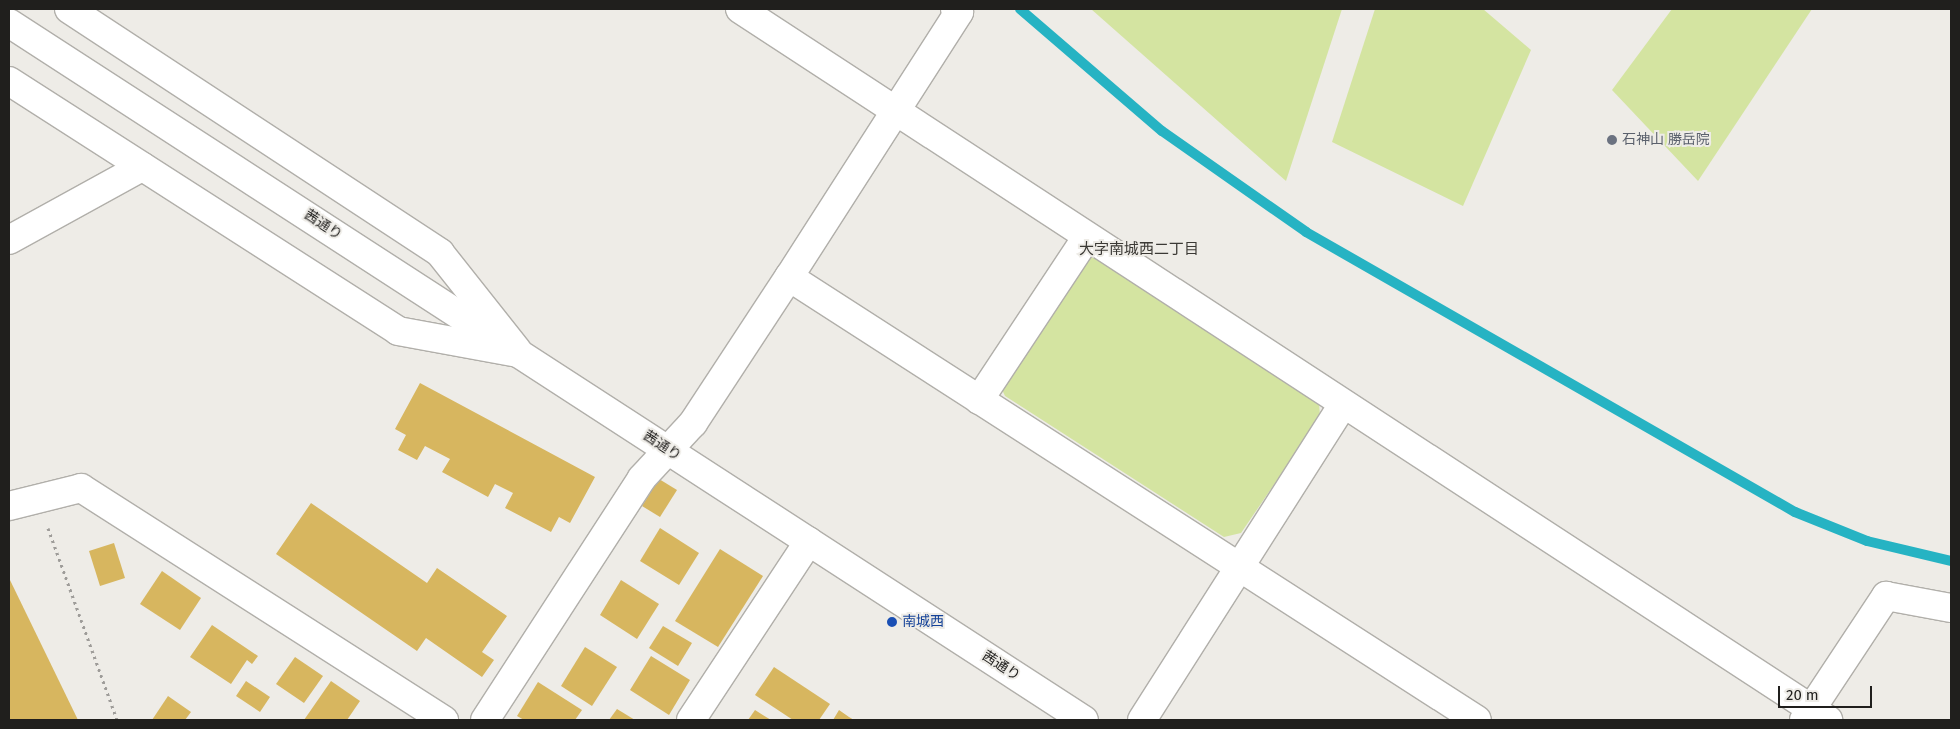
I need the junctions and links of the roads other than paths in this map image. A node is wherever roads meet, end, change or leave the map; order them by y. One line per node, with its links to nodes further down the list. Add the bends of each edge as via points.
1 (68, 9): 11 (street, via 440,253)
2 (740, 9): 6 (street)
3 (955, 9): 6 (street, via 958,12)
4 (9, 23): 11 (street, 茜通り)
5 (9, 81): 7 (street)
6 (895, 112): 8 (street); 10 (street)
7 (142, 166): 9 (street); 11 (street, via 398,331)
8 (1087, 237): 12 (street); 13 (street)
9 (9, 240)
10 (789, 277): 12 (street); 14 (street, via 692,423)
11 (520, 353): 14 (street, 茜通り)
12 (979, 400): 17 (street)
13 (1343, 405): 17 (street); 19 (street)
14 (669, 450): 16 (street, 茜通り); 21 (street, via 642,478)
15 (9, 506): 20 (street, via 81,488)
16 (809, 541): 22 (street); 23 (street, 茜通り)
17 (1239, 567): 24 (street); 25 (street)
18 (1951, 608): 19 (street, via 1886,596)
19 (1814, 716)
20 (444, 720)
21 (485, 720)
22 (691, 720)
23 (1084, 720)
24 (1142, 720)
25 (1477, 720)

